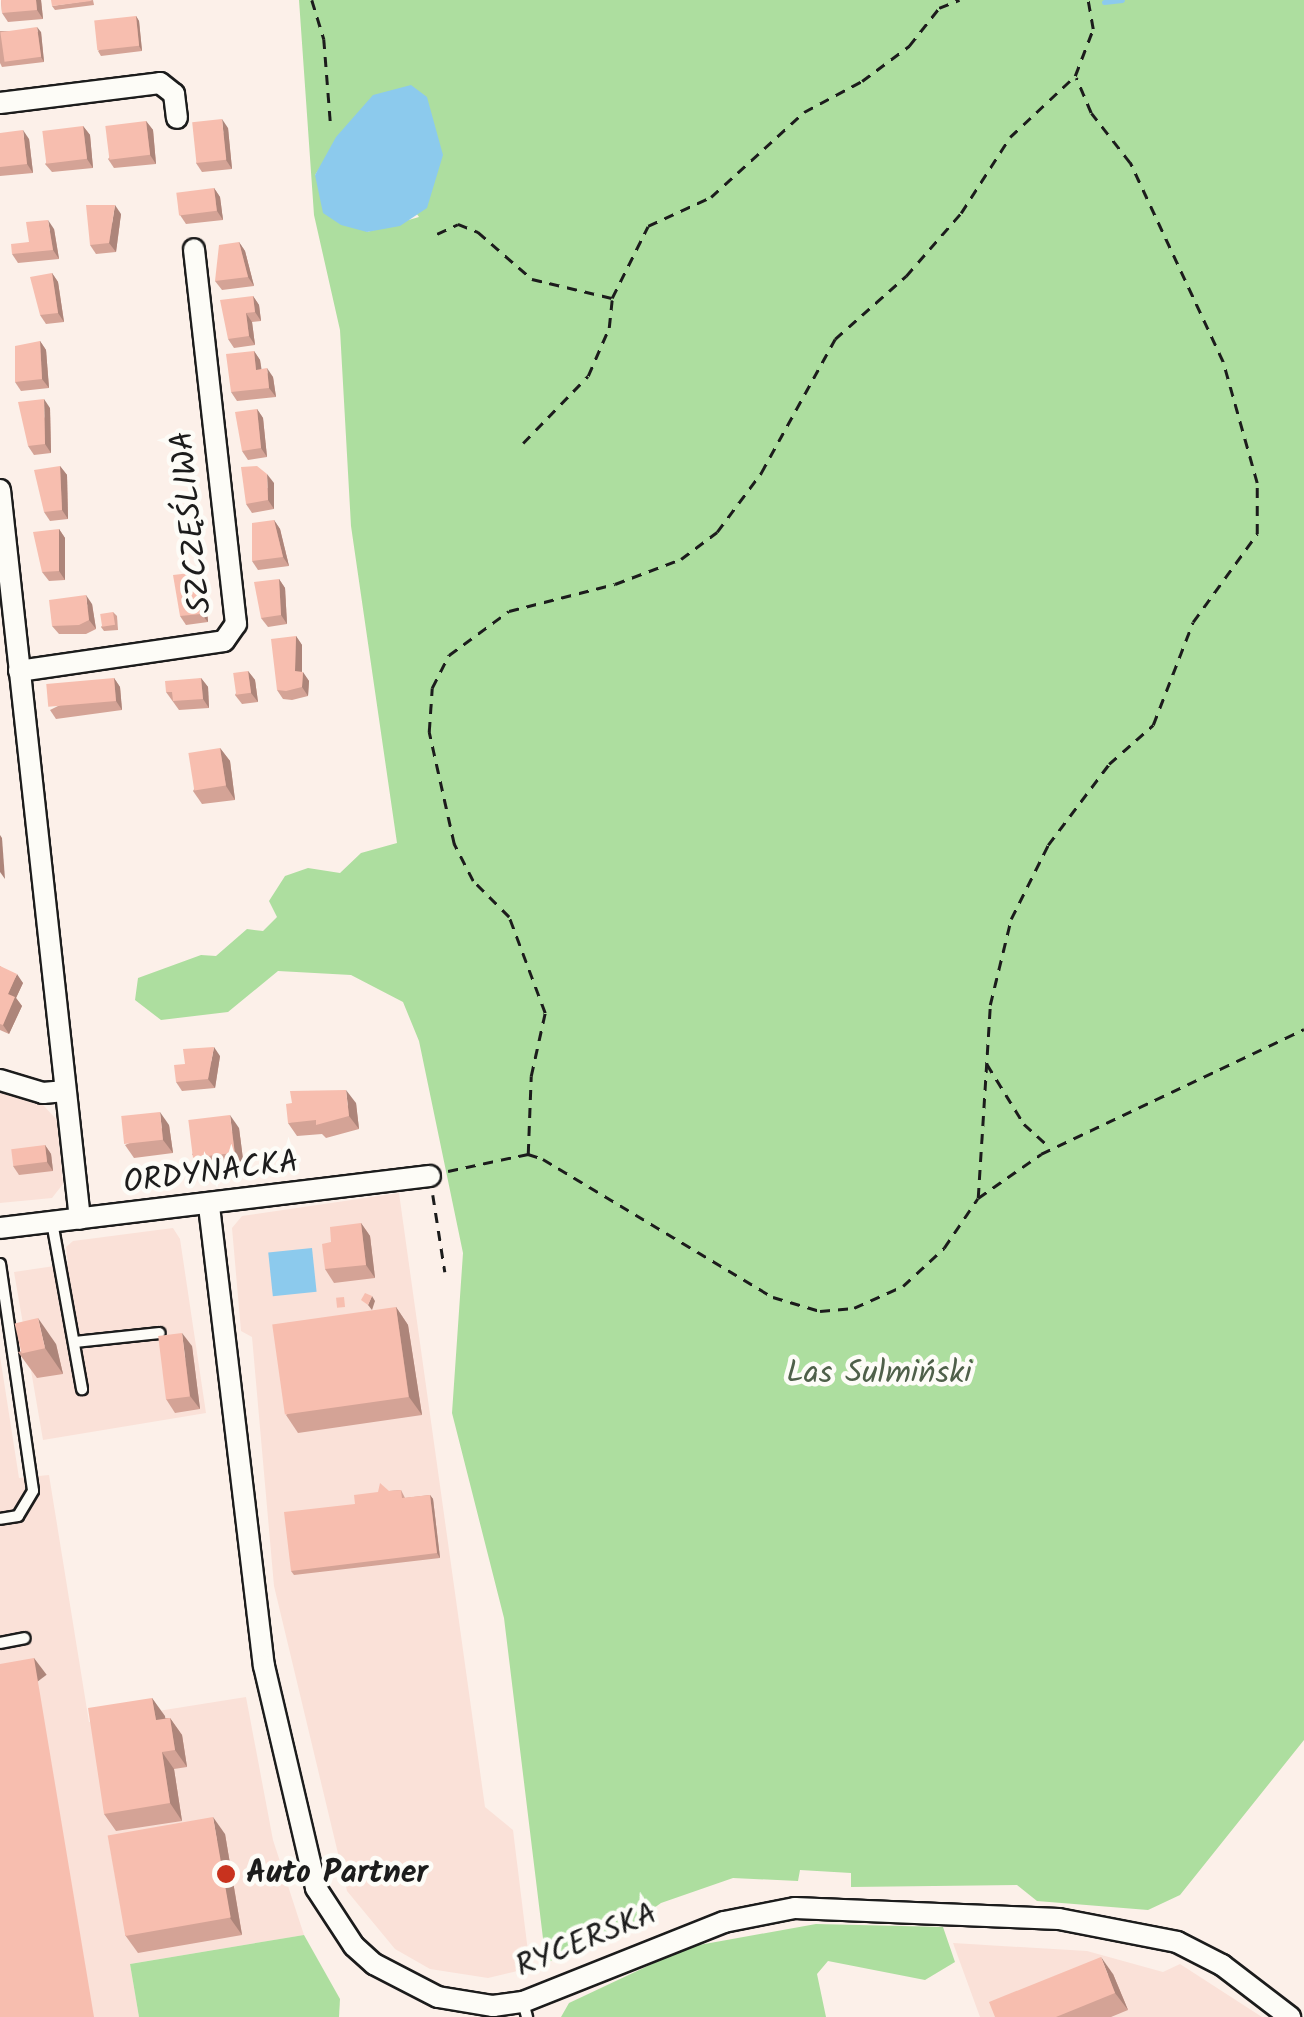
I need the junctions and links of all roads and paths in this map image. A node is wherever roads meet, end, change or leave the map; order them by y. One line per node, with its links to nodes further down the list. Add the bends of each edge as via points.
1 (312, 0): 7 (path, via 324,39)
2 (960, 0): 10 (path, via 938,8 909,46 862,81 804,112 711,196 648,226)
3 (1088, 0): 4 (path, via 1093,29)
4 (1075, 76): 15 (path, via 1091,113 1130,163 1223,362 1257,483 1258,534 1193,622 1152,725 1110,764 1048,845 1011,919 990,1005); 19 (path, via 1010,137 961,213 906,276 836,339 717,532 682,559 510,612 450,655 432,688 429,732 444,814 473,881 509,917 546,1013 532,1076)
5 (0, 102): 6 (street, via 160,83 174,94)
6 (177, 118)
7 (331, 128)
8 (436, 234): 10 (path, via 458,224 478,232 532,279)
9 (194, 249): 13 (street, SZCZĘŚLIWA, via 236,624 224,640)
10 (612, 298): 11 (path, via 588,376)
11 (522, 443)
12 (0, 490): 13 (street)
13 (12, 661): 17 (street)
14 (1304, 1029): 18 (path)
15 (987, 1064): 18 (path, via 1024,1124); 21 (path)
16 (0, 1080): 17 (street)
17 (65, 1091): 23 (street)
18 (1052, 1148): 21 (path)
19 (528, 1154): 20 (path); 21 (path, via 589,1181 726,1274 820,1311 854,1308 902,1286 944,1248)
20 (430, 1176): 22 (street, ORDYNACKA); 27 (path)
21 (978, 1198)
22 (209, 1206): 23 (street, ORDYNACKA); 34 (street, RYCERSKA, via 264,1666 316,1888 354,1946 392,1977 464,2004)
23 (80, 1219): 24 (street, ORDYNACKA)
24 (52, 1222): 25 (street, ORDYNACKA); 29 (lane)
25 (0, 1228)
26 (0, 1264): 31 (lane, via 33,1491 18,1516)
27 (445, 1272)
28 (160, 1333): 29 (lane)
29 (75, 1342): 30 (lane)
30 (82, 1389)
31 (0, 1519)
32 (25, 1638): 33 (lane)
33 (0, 1644)
34 (525, 2010): 35 (street, RYCERSKA, via 684,1935 794,1908 1059,1919 1127,1929 1177,1942 1222,1965)
35 (1290, 2017)

